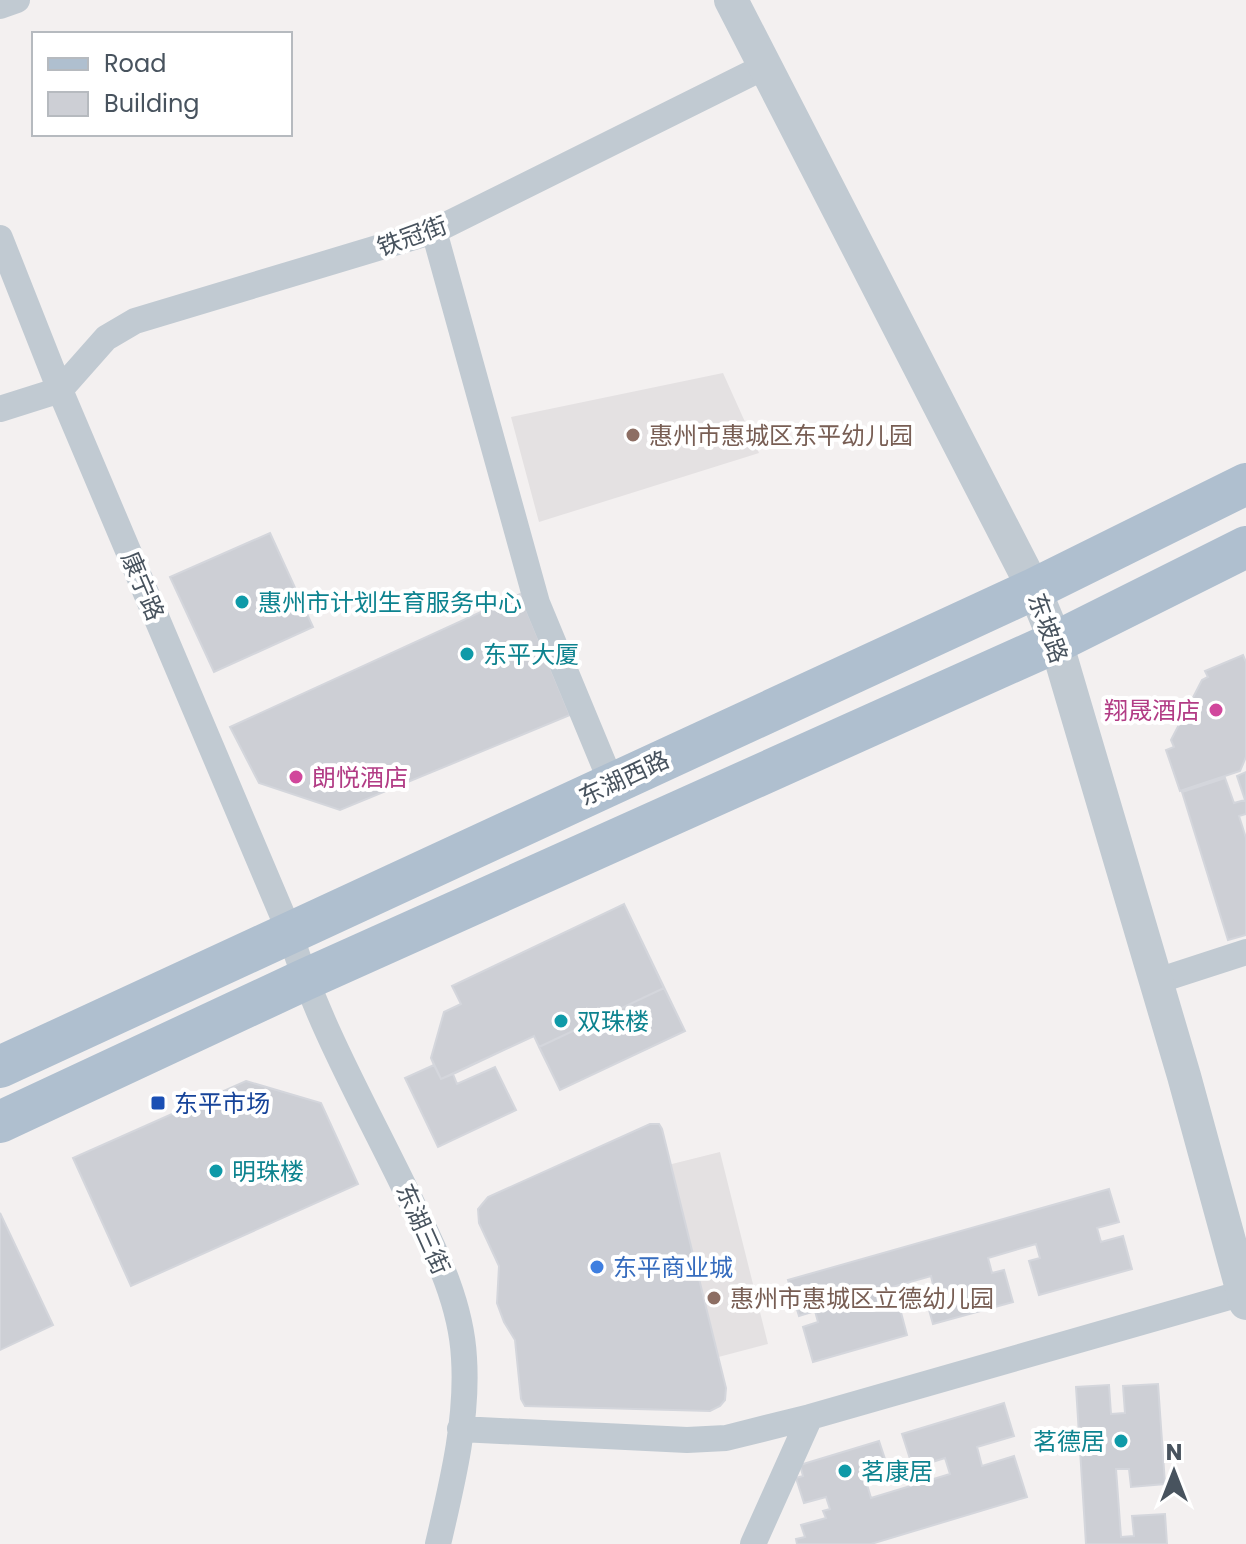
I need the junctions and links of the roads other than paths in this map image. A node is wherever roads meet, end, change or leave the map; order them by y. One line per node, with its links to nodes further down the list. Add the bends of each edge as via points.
1 (17, 0): 3 (street)
2 (731, 0): 4 (street, 东坡路)
3 (0, 6)
4 (766, 66): 5 (street, 铁冠街); 11 (street, 东坡路)
5 (434, 231): 7 (street, 铁冠街, via 135,321 106,338); 13 (street, via 537,603)
6 (0, 238): 7 (street, 康宁路)
7 (60, 390): 8 (street); 14 (street, 康宁路)
8 (0, 409)
9 (1246, 484): 11 (main road, 东湖西路)
10 (1246, 547): 12 (main road)
11 (1034, 589): 12 (street, 东坡路); 13 (main road, 东湖西路)
12 (1056, 642): 16 (main road); 17 (street, 东坡路)
13 (612, 784): 14 (main road, 东湖西路)
14 (290, 933): 16 (street, 东湖三街); 18 (main road, 东湖西路)
15 (1246, 952): 17 (street)
16 (304, 980): 19 (main road); 22 (street, 东湖三街, via 451,1292 464,1359)
17 (1157, 981): 20 (street, 东坡路)
18 (0, 1067)
19 (0, 1122)
20 (1245, 1298): 21 (street)
21 (810, 1417): 22 (street, via 726,1438 687,1440); 24 (street)
22 (460, 1429): 23 (street, 东湖三街)
23 (438, 1544)
24 (753, 1544)

